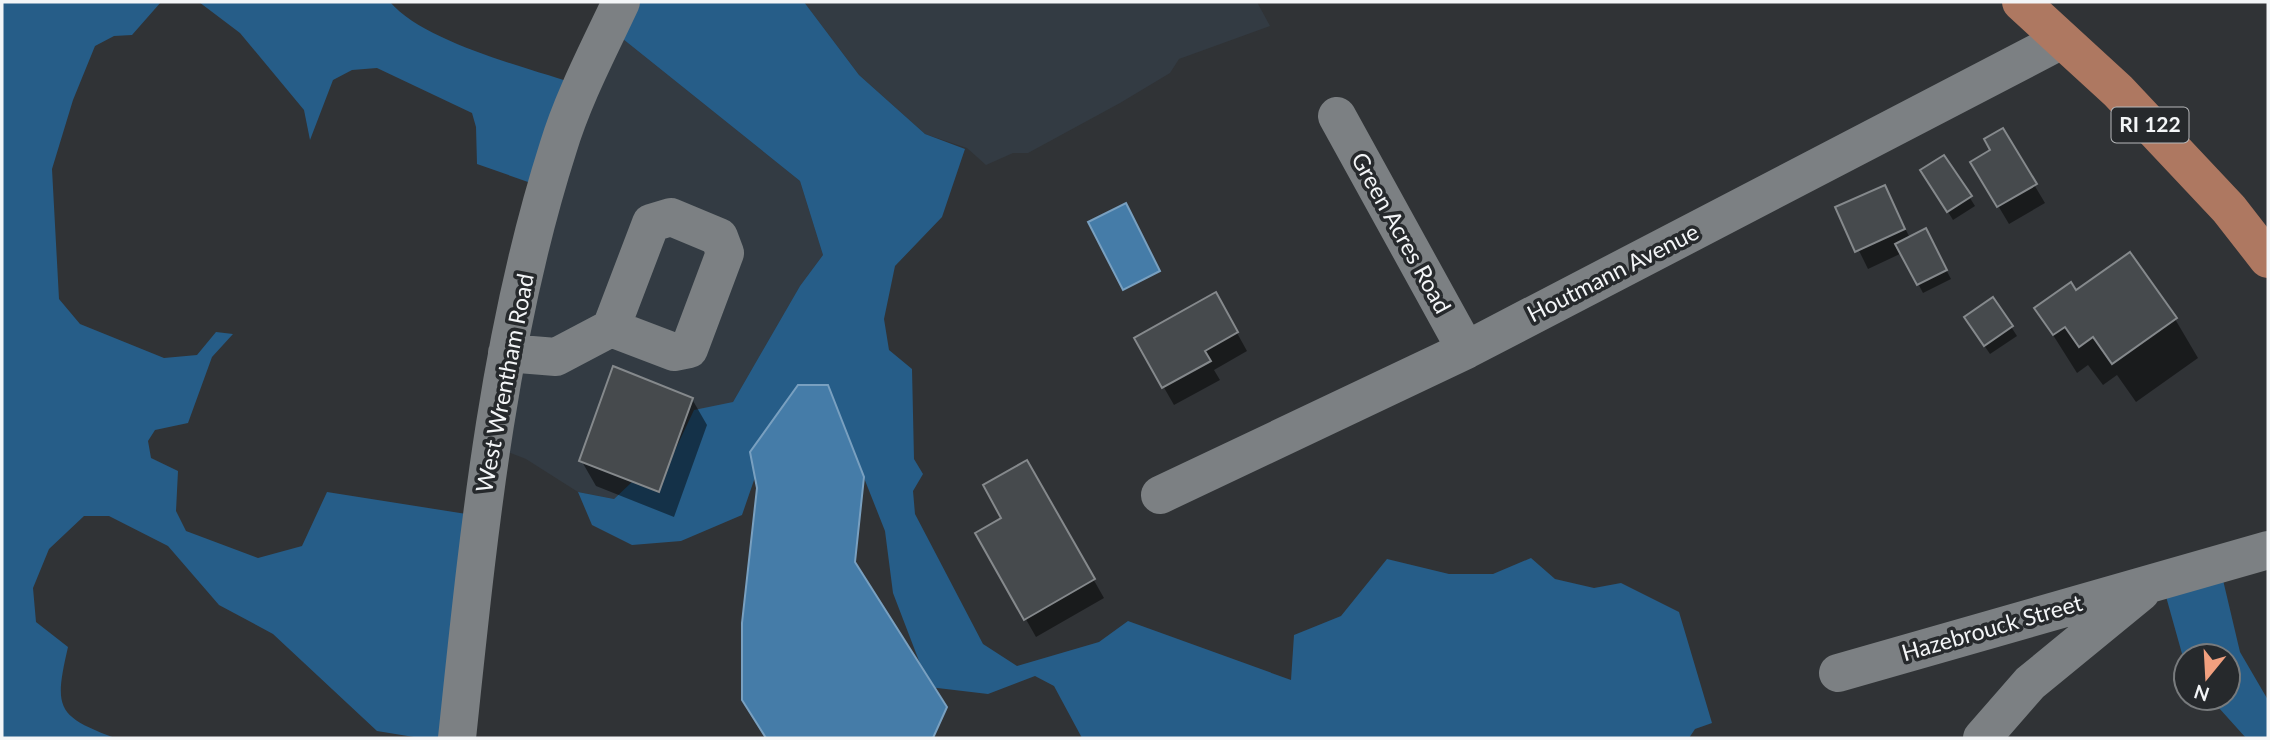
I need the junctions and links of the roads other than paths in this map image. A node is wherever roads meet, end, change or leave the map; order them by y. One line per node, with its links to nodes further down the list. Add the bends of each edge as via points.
1 (621, 2): 8 (street, West Wrentham Road, via 558,146)
2 (2021, 2): 3 (main road, RI 122)
3 (2060, 41): 5 (main road, RI 122, via 2119,91 2229,209); 7 (street, Houtmann Avenue)
4 (1337, 116): 7 (street, Green Acres Road)
5 (2268, 259)
6 (611, 328): 8 (street, via 556,357)
7 (1466, 349): 9 (street, Houtmann Avenue)
8 (507, 353): 13 (street, West Wrentham Road, via 481,514)
9 (1160, 495)
10 (2268, 550): 11 (street, Hazebrouck Street)
11 (2148, 586): 12 (street, Hazebrouck Street, via 2067,605); 14 (street, Hazebrouck Street, via 2030,683)
12 (1838, 673)
13 (457, 738)
14 (1982, 738)

